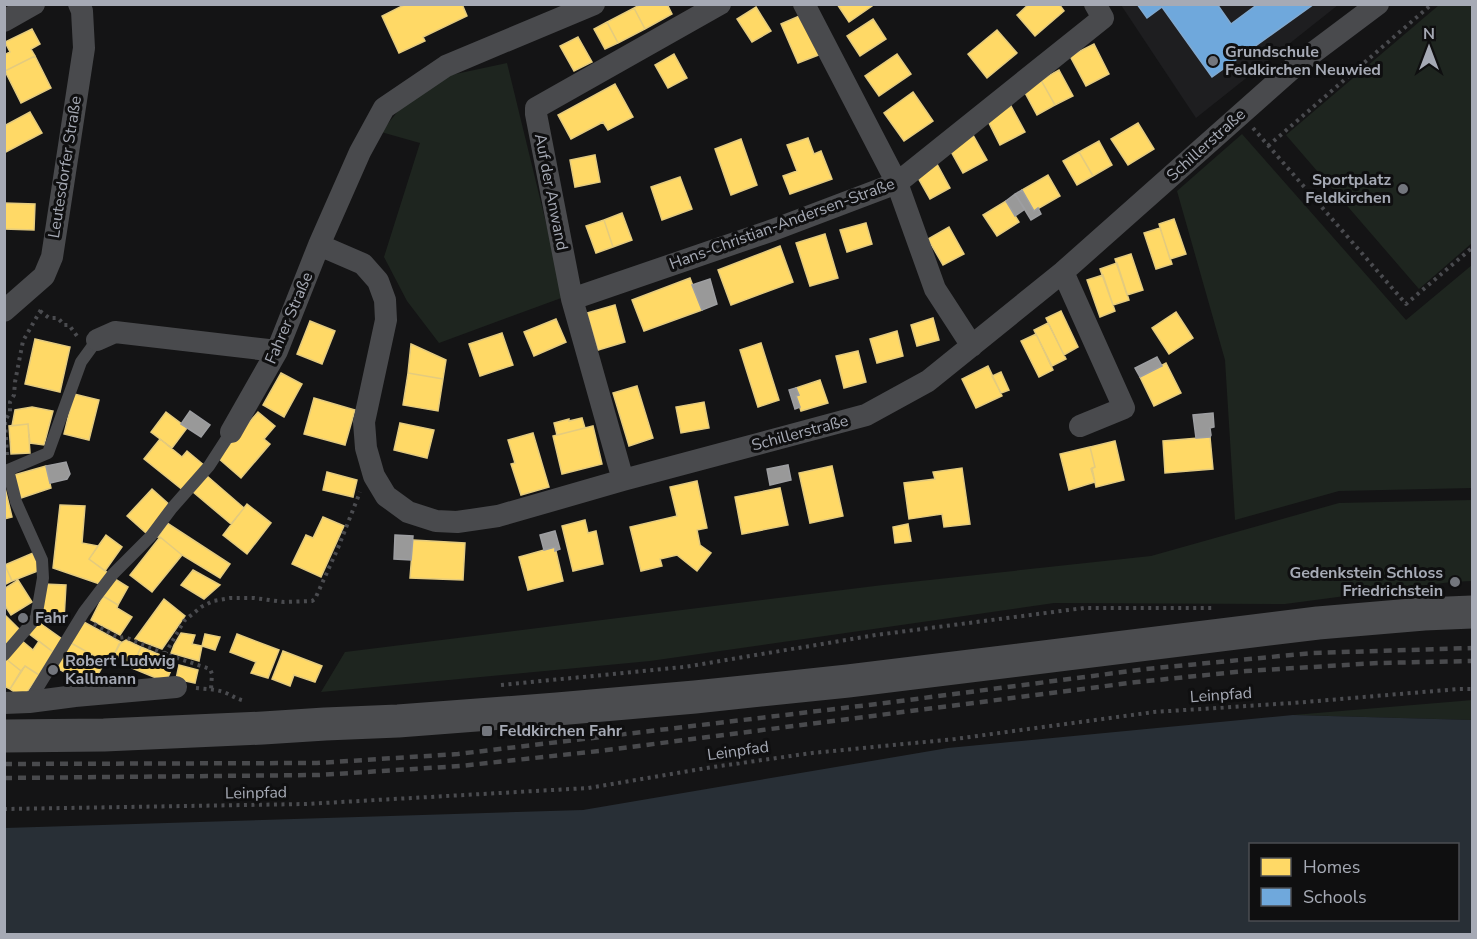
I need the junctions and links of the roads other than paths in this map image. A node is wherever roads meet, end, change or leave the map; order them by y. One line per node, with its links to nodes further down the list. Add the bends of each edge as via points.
1 (34, 4): 8 (street)
2 (80, 4): 13 (street, Leutesdorfer Straße, via 84,48 52,257 44,276)
3 (594, 4): 10 (street, Fahrer Straße, via 446,66 384,108 360,152)
4 (720, 4): 12 (street, Auf der Anwand, via 536,108)
5 (804, 4): 9 (street)
6 (1095, 4): 9 (street, Hans-Christian-Andersen-Straße, via 1103,18)
7 (1378, 4): 11 (street, Schillerstraße, via 1294,67)
8 (4, 21)
9 (897, 183): 12 (street, Hans-Christian-Andersen-Straße); 15 (street, via 935,290)
10 (320, 245): 16 (street, Fahrer Straße); 19 (street, Schillerstraße, via 363,264 378,282 385,300 386,320 364,422 374,476 386,496 408,512 457,522 498,516)
11 (1063, 272): 15 (street, Schillerstraße); 17 (street, via 1124,408)
12 (572, 299): 19 (street, Auf der Anwand)
13 (4, 311)
14 (96, 342): 16 (street, via 115,332); 21 (lane, via 81,362 48,453 8,470 16,502 42,560 43,579 36,618)
15 (972, 346): 19 (street, Schillerstraße, via 928,381 866,415)
16 (277, 351): 18 (street, Fahrer Straße)
17 (1080, 426)
18 (231, 432): 24 (lane, Fahrer Straße, via 209,466 81,616)
19 (624, 480)
20 (1473, 612): 25 (main road, via 1318,623 683,698 398,721)
21 (4, 655)
22 (176, 687): 24 (street)
23 (4, 702): 24 (street)
24 (29, 702)
25 (4, 736)

